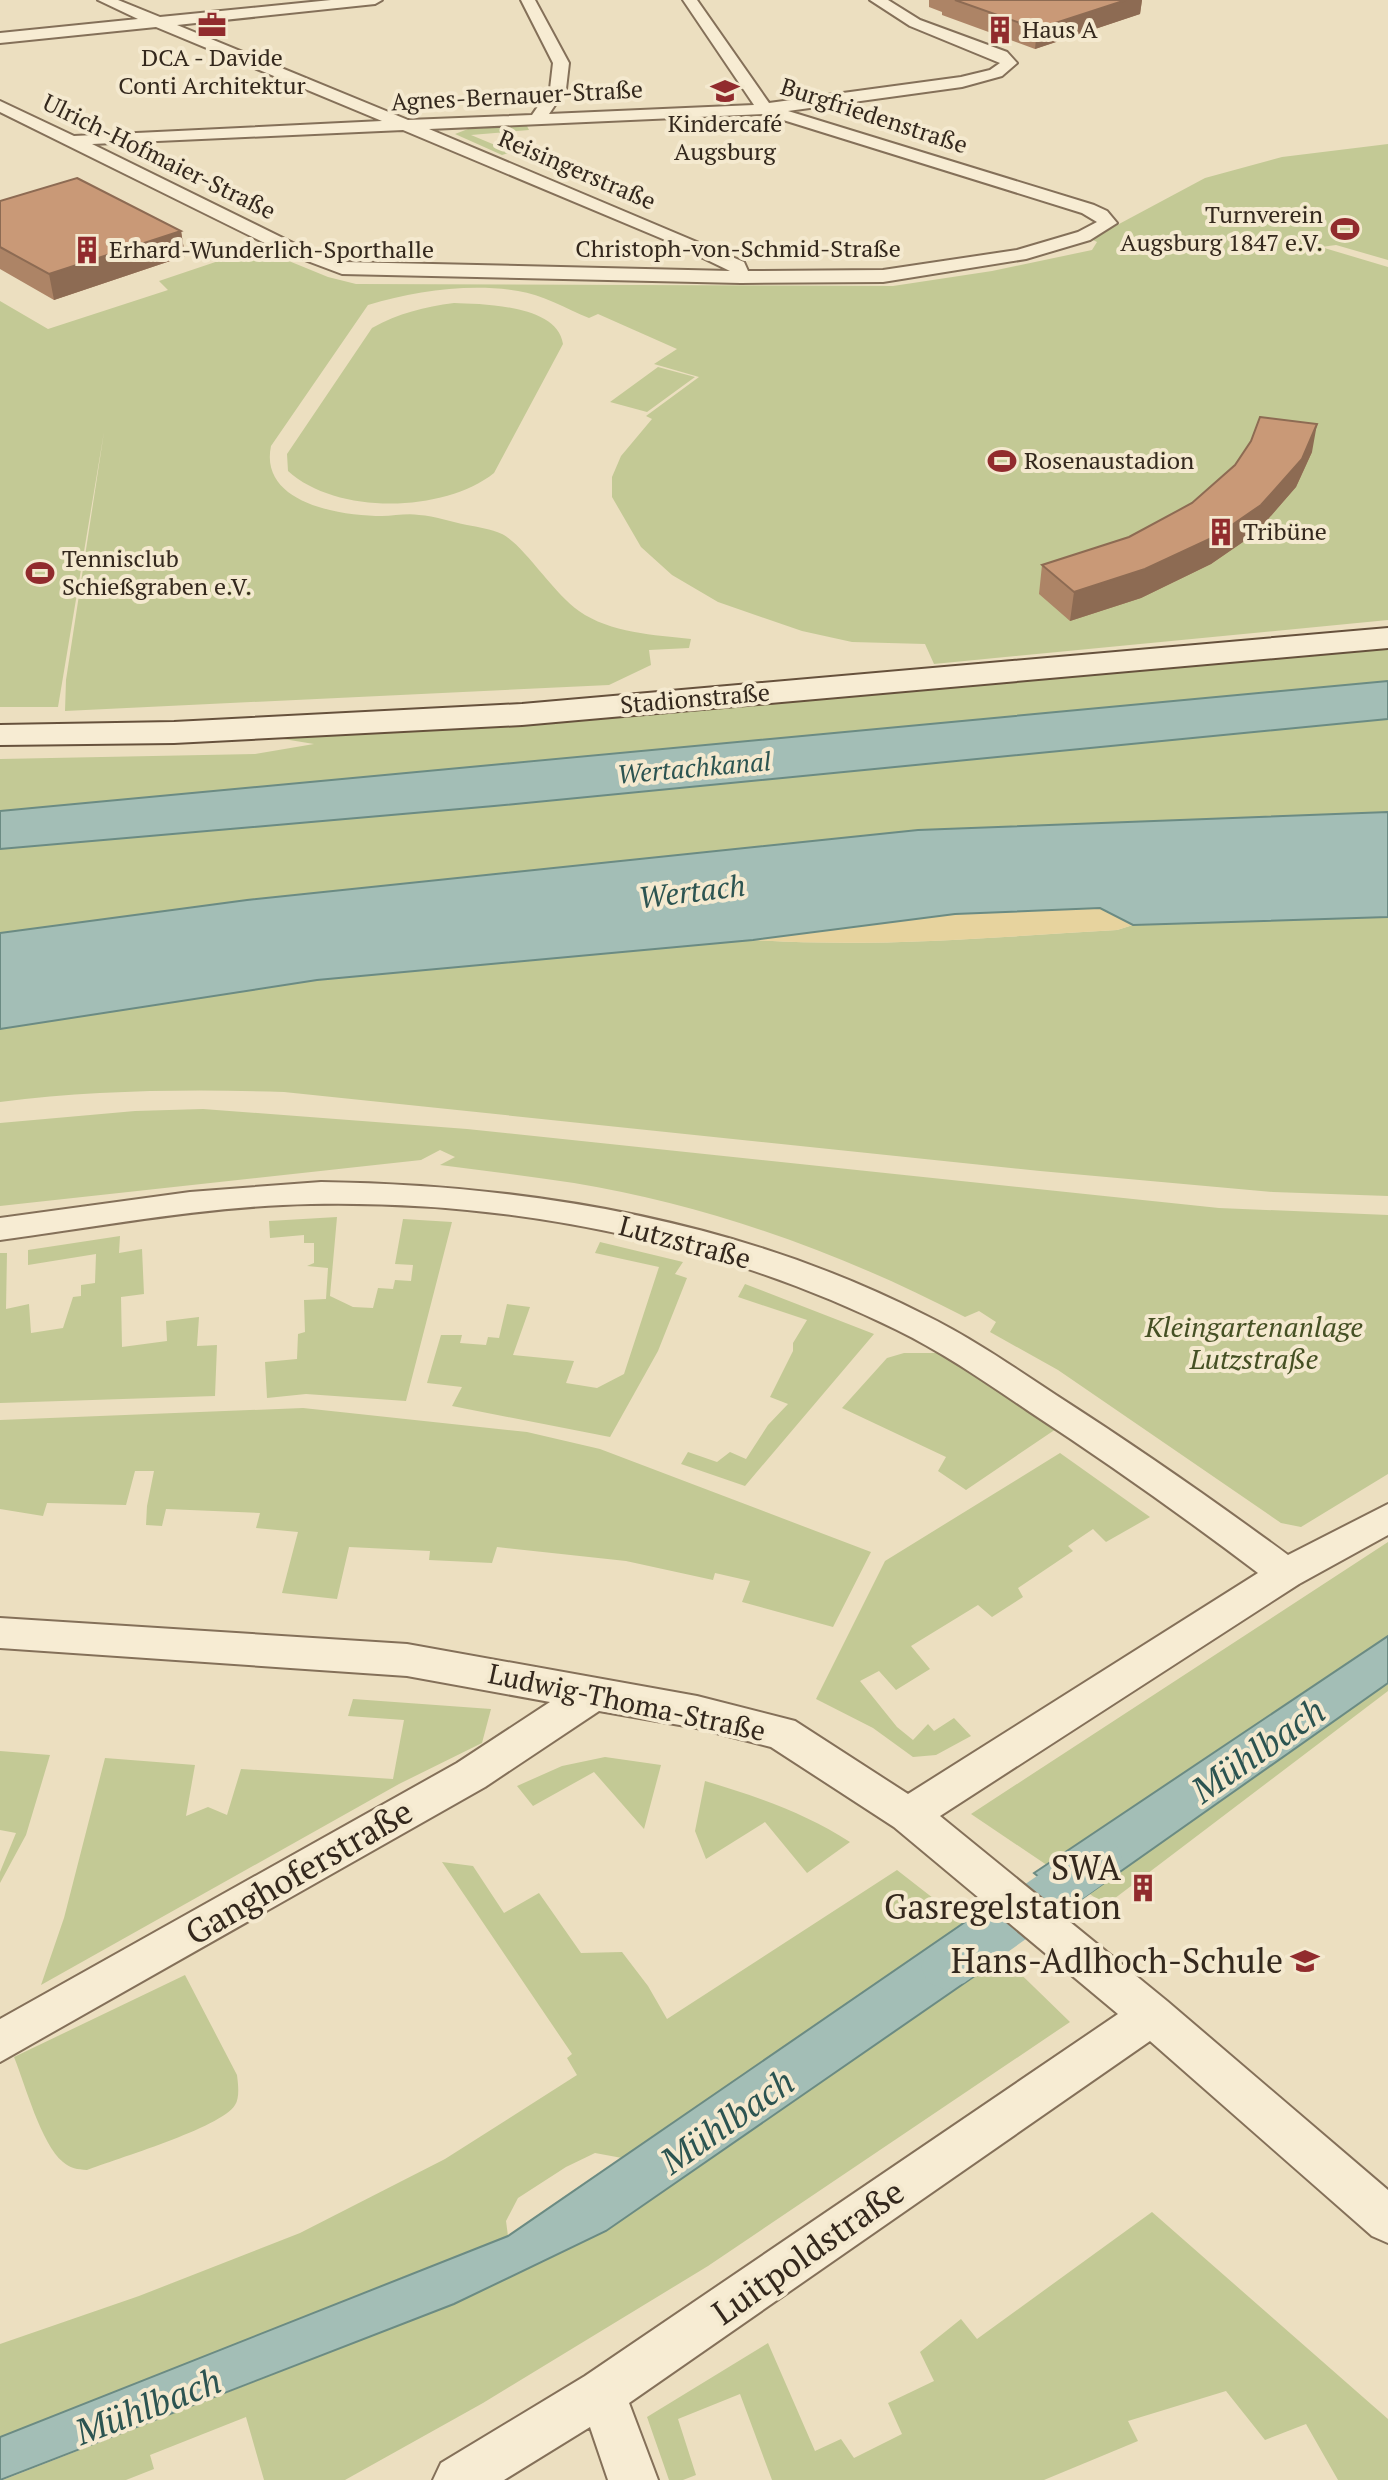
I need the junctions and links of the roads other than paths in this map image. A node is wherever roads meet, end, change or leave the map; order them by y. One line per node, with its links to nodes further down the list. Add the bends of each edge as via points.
1 (105, 0): 6 (street, Reisingerstraße)
2 (375, 0): 6 (street)
3 (528, 0): 10 (street, via 561,63 558,89)
4 (690, 0): 9 (street, Burgfriedenstraße)
5 (877, 0): 9 (street, Agnes-Bernauer-Straße, via 915,23 1009,63 996,73 962,82)
6 (154, 20): 7 (street); 11 (street, Reisingerstraße)
7 (0, 38)
8 (0, 106): 12 (street, Ulrich-Hofmaier-Straße)
9 (765, 109): 10 (street, Agnes-Bernauer-Straße); 13 (street, Burgfriedenstraße)
10 (537, 119): 11 (street, Agnes-Bernauer-Straße)
11 (401, 126): 12 (street, Agnes-Bernauer-Straße); 14 (street, Reisingerstraße)
12 (74, 141): 15 (street, Ulrich-Hofmaier-Straße, via 287,247)
13 (1093, 211): 17 (street, Christoph-von-Schmid-Straße, via 1108,223 1099,230 971,264 883,276)
14 (676, 238): 16 (street, Reisingerstraße, via 674,256); 17 (street, Reisingerstraße, via 737,266)
15 (342, 268): 16 (street, Christoph-von-Schmid-Straße)
16 (640, 276): 17 (street, Christoph-von-Schmid-Straße)
17 (741, 277)
18 (1388, 638): 19 (street, Stadionstraße, via 469,717)
19 (0, 735)
20 (0, 1229): 22 (street, Lutzstraße, via 305,1193 504,1204 655,1231 809,1279 954,1345 1152,1475)
21 (1388, 1518): 22 (street)
22 (1286, 1574): 25 (street)
23 (0, 1633): 24 (street, Ludwig-Thoma-Straße, via 407,1660)
24 (593, 1694): 25 (street, Ludwig-Thoma-Straße, via 781,1733); 27 (street, Ganghoferstraße, via 471,1775)
25 (908, 1815): 26 (street, Ludwig-Thoma-Straße)
26 (1152, 2015): 28 (street, Ludwig-Thoma-Straße); 29 (street, Luitpoldstraße)
27 (0, 2042)
28 (1388, 2220)
29 (602, 2393): 30 (street, Luitpoldstraße); 31 (street)
30 (458, 2480)
31 (633, 2480)

